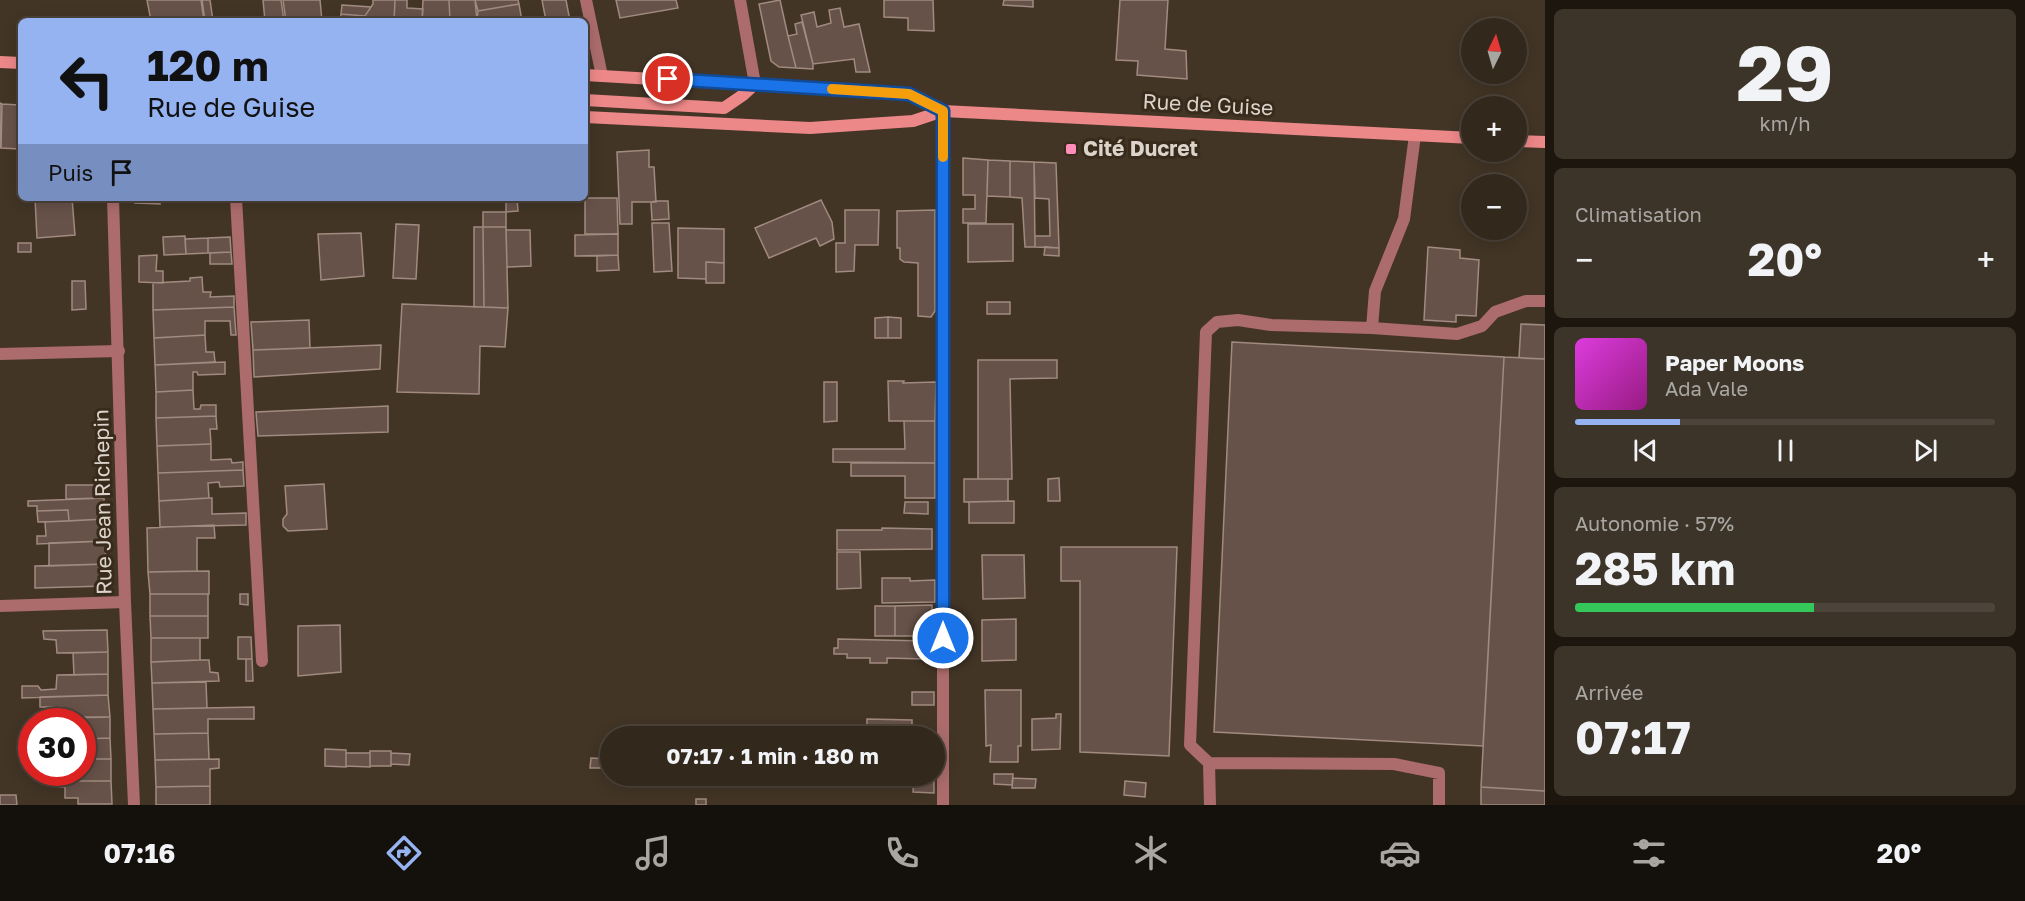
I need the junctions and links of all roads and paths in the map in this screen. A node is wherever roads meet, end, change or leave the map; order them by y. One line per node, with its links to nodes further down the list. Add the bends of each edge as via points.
1 (586, 0): 6 (street)
2 (740, 0): 7 (street)
3 (0, 62): 4 (main road)
4 (18, 63)
5 (588, 75): 6 (main road, Rue de Guise)
6 (602, 76): 7 (main road, Rue de Guise)
7 (755, 84): 8 (main road, via 724,108); 9 (main road, Rue de Guise, via 909,94)
8 (588, 100)
9 (943, 111): 10 (main road, Rue de Guise, via 913,121 810,128); 11 (main road, Rue de Guise); 26 (street)
10 (588, 117)
11 (1415, 135): 12 (main road, Rue de Guise); 18 (street, via 1404,219 1375,291)
12 (1461, 137)
13 (1527, 141): 14 (main road)
14 (1545, 142)
15 (113, 201): 19 (street, Rue Jean Richepin)
16 (236, 201): 23 (street)
17 (1545, 301): 18 (street, via 1526,301 1495,312 1482,326 1457,334)
18 (1372, 328): 24 (street, via 1271,325 1238,320 1216,322 1206,332 1190,745)
19 (119, 351): 20 (street); 21 (street, Rue Jean Richepin)
20 (0, 354)
21 (125, 602): 22 (street); 25 (street, Rue Jean Richepin)
22 (0, 606)
23 (262, 661)
24 (1209, 763): 27 (street); 28 (street, via 1394,764 1439,773)
25 (134, 805)
26 (943, 805)
27 (1210, 805)
28 (1439, 805)

